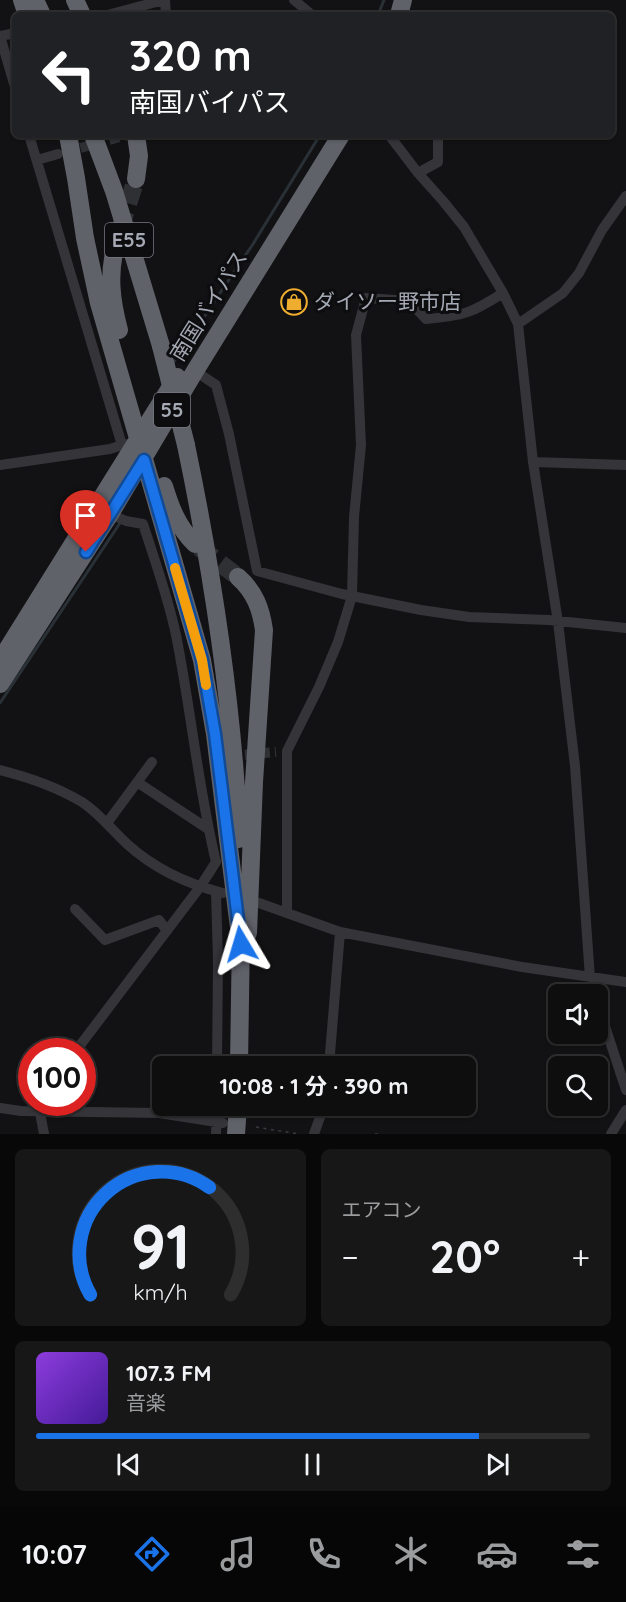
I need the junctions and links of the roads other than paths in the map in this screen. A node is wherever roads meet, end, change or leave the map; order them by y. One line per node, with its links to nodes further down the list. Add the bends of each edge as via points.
1 (165, 0): 3 (street)
2 (294, 0): 4 (street)
3 (119, 12)
4 (308, 12)
5 (0, 36): 6 (street)
6 (12, 77)
7 (30, 138): 16 (street)
8 (69, 138): 25 (highway, via 91,268)
9 (94, 138): 50 (highway, E55, bridge, via 161,346 186,446 213,584 231,719 239,828)
10 (136, 138): 18 (highway)
11 (327, 138): 24 (highway, 南国バイパス / 55)
12 (339, 138): 23 (highway, 南国バイパス / 55)
13 (391, 138): 17 (street)
14 (438, 138): 17 (street, via 438,162)
15 (58, 154): 16 (street)
16 (37, 160): 25 (street)
17 (418, 173): 21 (street, via 464,227)
18 (136, 179)
19 (626, 195): 22 (street, via 563,293)
20 (116, 244): 24 (highway, via 112,298)
21 (503, 293): 22 (street); 32 (street, via 456,317 426,319 409,301 366,298 356,335 361,446)
22 (518, 324): 26 (street)
23 (195, 371): 25 (highway, 南国バイパス / 55); 32 (street, via 216,385 257,571)
24 (147, 426): 25 (highway, 南国バイパス / 55)
25 (139, 448): 27 (street); 29 (highway, 南国バイパス / 55); 30 (highway, via 174,518); 35 (highway, 南国バイパス / 55); 50 (highway, via 202,660)
26 (533, 462): 28 (street); 33 (street)
27 (0, 465)
28 (626, 465)
29 (110, 514): 36 (highway, 南国バイパス / 55); 38 (street, via 143,524 176,636)
30 (195, 544)
31 (238, 577): 54 (highway, via 253,594 264,630)
32 (352, 596): 33 (street, via 469,617); 47 (street, via 323,678 282,751)
33 (558, 622): 34 (street); 51 (street, via 575,766)
34 (626, 628)
35 (0, 661)
36 (0, 684)
37 (209, 758): 38 (street)
38 (196, 760): 43 (street)
39 (152, 762): 41 (street)
40 (0, 770): 42 (street, via 64,793)
41 (137, 782): 42 (street); 43 (street)
42 (107, 823): 44 (street, via 141,855)
43 (208, 829): 44 (street, via 216,862)
44 (200, 887): 48 (street); 57 (street, via 220,892)
45 (259, 903): 47 (street)
46 (75, 909): 48 (street, via 105,940 159,920)
47 (287, 913): 49 (street)
48 (167, 931): 55 (street)
49 (340, 932): 51 (street); 59 (street)
50 (241, 944): 54 (highway, E55)
51 (590, 978): 52 (street); 53 (street)
52 (626, 982)
53 (592, 984)
54 (241, 1036): 58 (highway, E55)
55 (86, 1038)
56 (608, 1039): 60 (street)
57 (217, 1056)
58 (240, 1056)
59 (330, 1056)
60 (626, 1090)
61 (18, 1107): 62 (street)
62 (0, 1108)
63 (96, 1109): 67 (street, via 159,1113)
64 (626, 1110): 71 (street)
65 (41, 1116): 68 (street)
66 (320, 1116): 70 (street)
67 (225, 1126): 69 (street)
68 (44, 1134)
69 (216, 1134)
70 (314, 1134)
71 (611, 1134)

